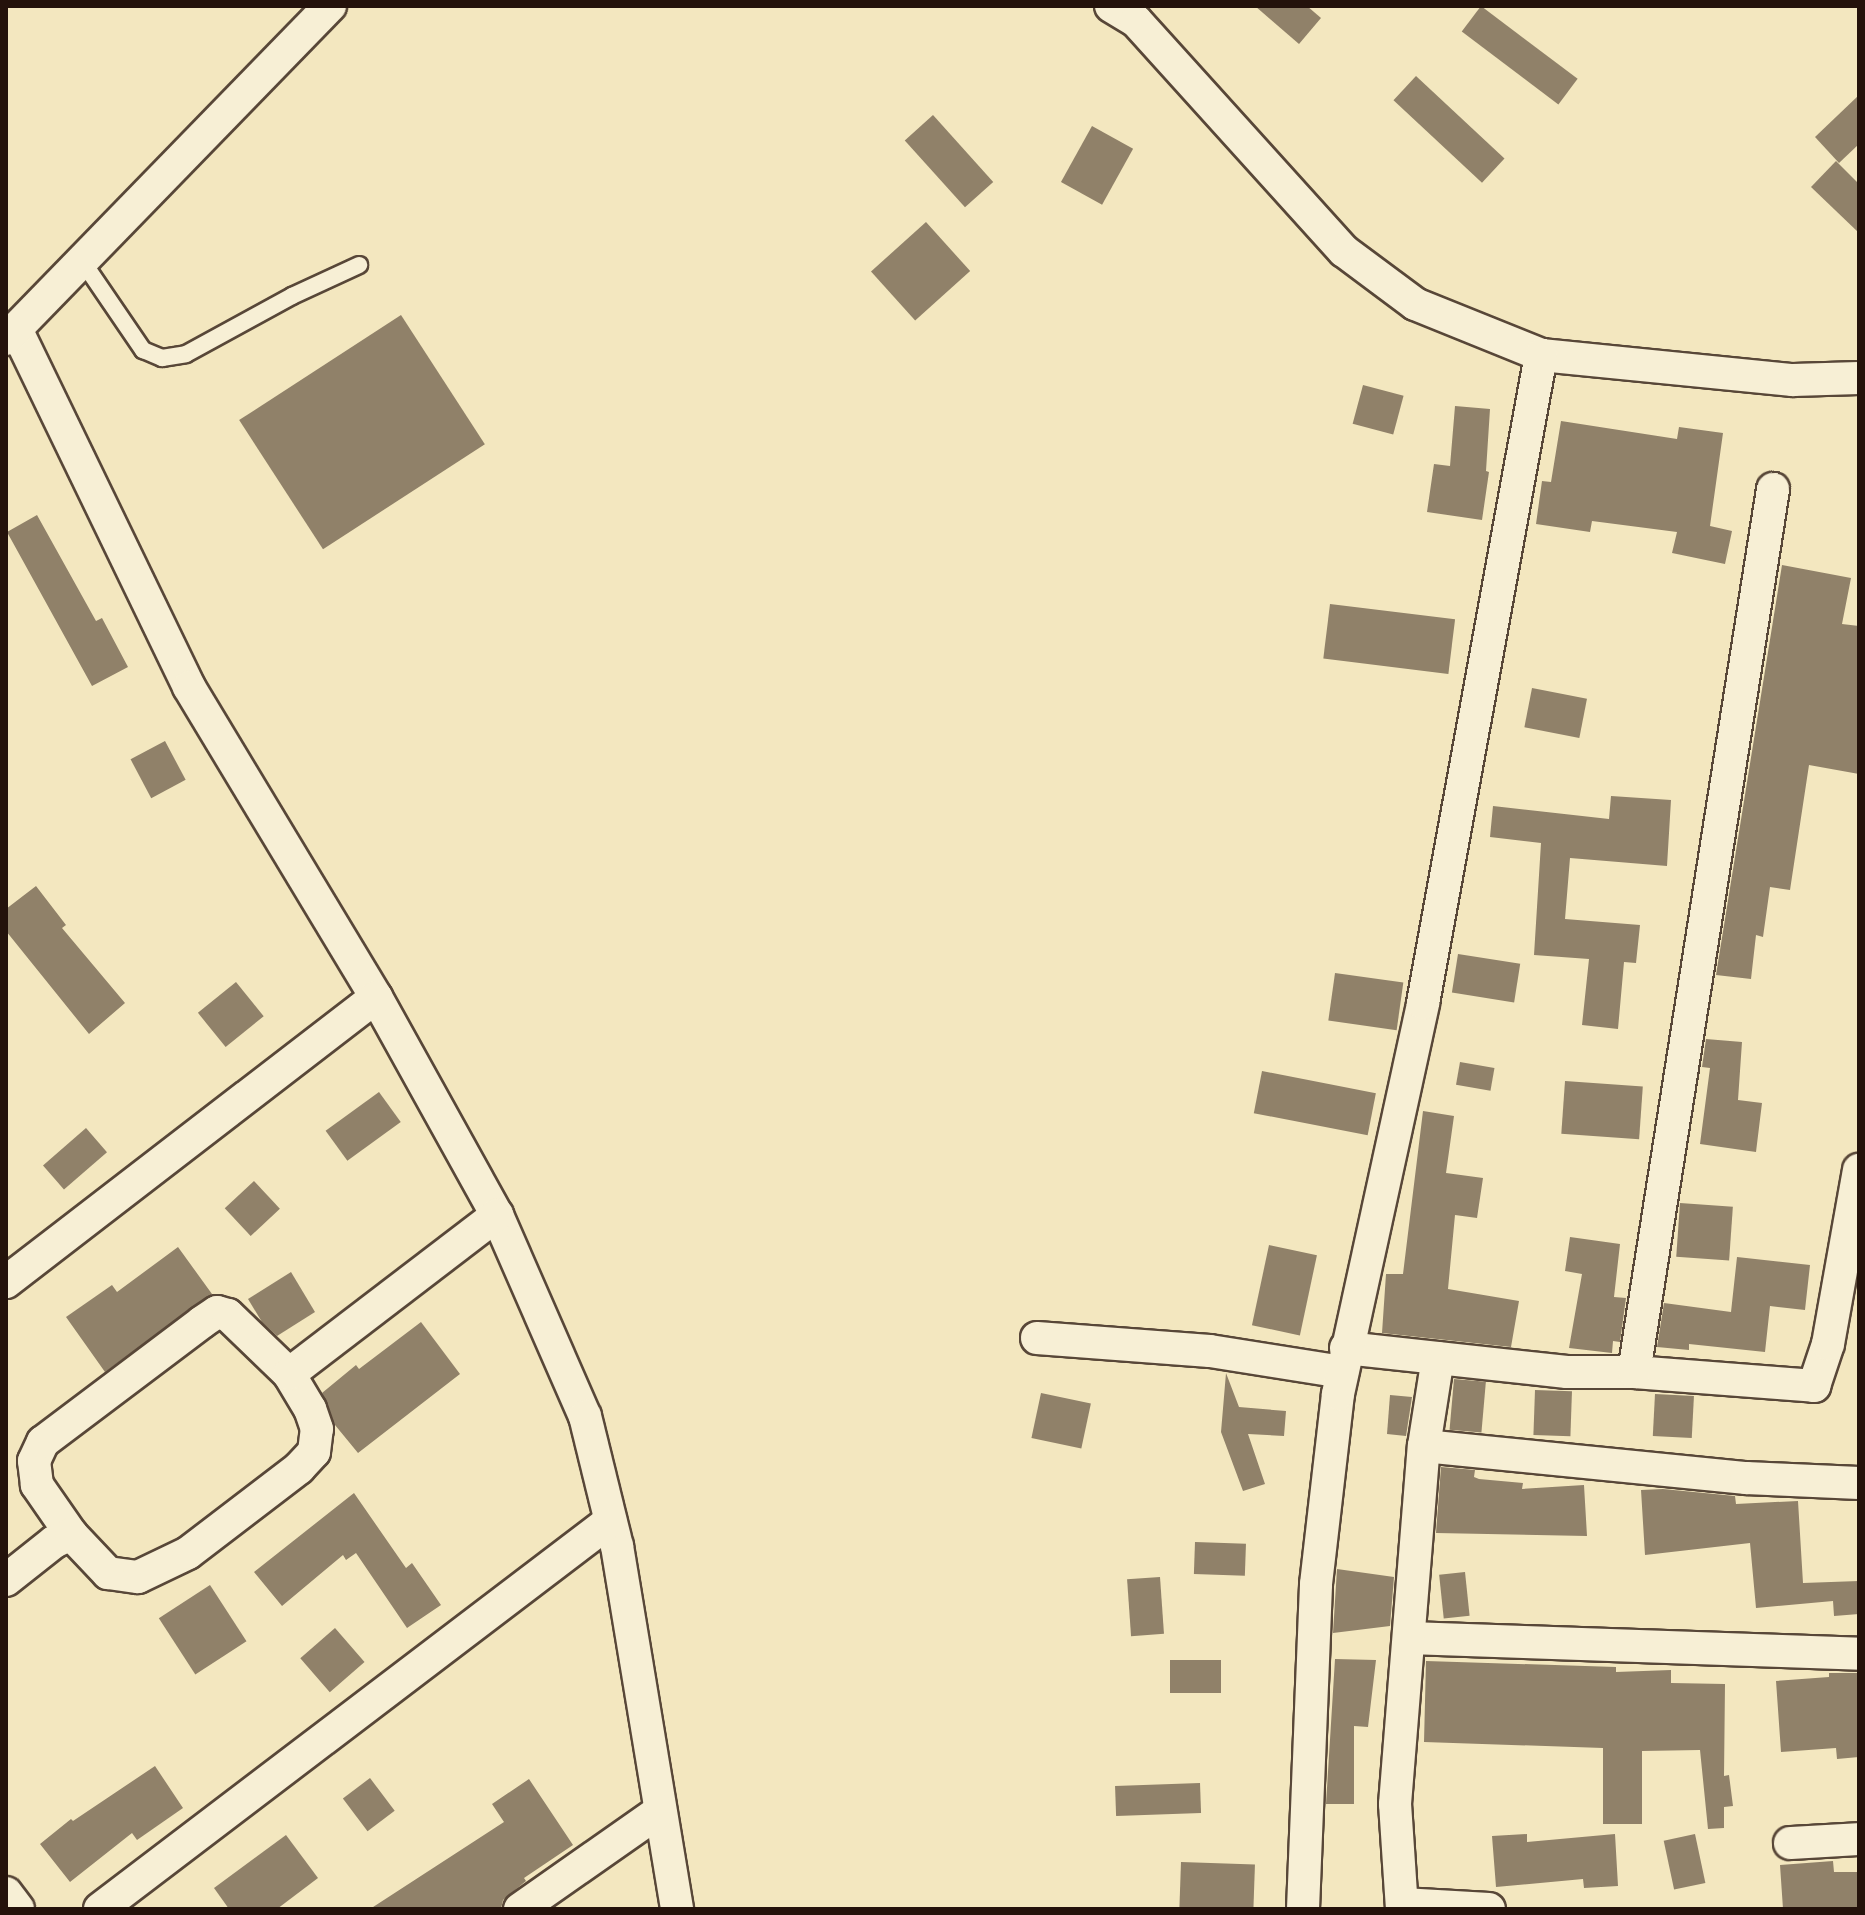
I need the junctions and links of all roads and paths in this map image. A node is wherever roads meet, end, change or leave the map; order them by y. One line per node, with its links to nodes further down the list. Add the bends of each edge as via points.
1 (330, 6): 3 (street)
2 (1111, 6): 6 (street, via 1136,21 1344,251 1415,304)
3 (83, 262): 4 (lane, via 143,350 162,358 186,354); 5 (street)
4 (359, 265)
5 (12, 335): 9 (street, via 189,687)
6 (1541, 355): 7 (street, via 1793,380); 16 (street, via 1423,1003)
7 (1859, 378)
8 (1773, 489): 17 (street)
9 (376, 997): 11 (street); 13 (street)
10 (1859, 1170): 12 (street)
11 (497, 1215): 18 (street); 21 (street, via 585,1416)
12 (1852, 1246): 17 (street, via 1814,1386)
13 (6, 1282)
14 (1037, 1338): 16 (street)
15 (1438, 1358): 16 (street); 17 (street, via 1567,1372); 19 (street)
16 (1344, 1360): 35 (street, via 1316,1584)
17 (1634, 1372)
18 (289, 1374): 22 (street, via 314,1419 314,1452 188,1553 138,1577 108,1573); 22 (street, via 228,1315 217,1312 202,1322 43,1442 34,1461 37,1485)
19 (1424, 1446): 20 (street, via 1746,1478); 24 (street)
20 (1859, 1483)
21 (610, 1521): 26 (street); 32 (street)
22 (71, 1534): 23 (street)
23 (6, 1580)
24 (1411, 1638): 25 (street); 30 (street, via 1395,1804)
25 (1859, 1654)
26 (660, 1811): 33 (street); 34 (street)
27 (1859, 1839): 28 (street)
28 (1790, 1843)
29 (6, 1893): 31 (street)
30 (1402, 1906): 36 (street)
31 (18, 1909)
32 (100, 1909)
33 (520, 1909)
34 (677, 1909)
35 (1303, 1909)
36 (1489, 1909)

